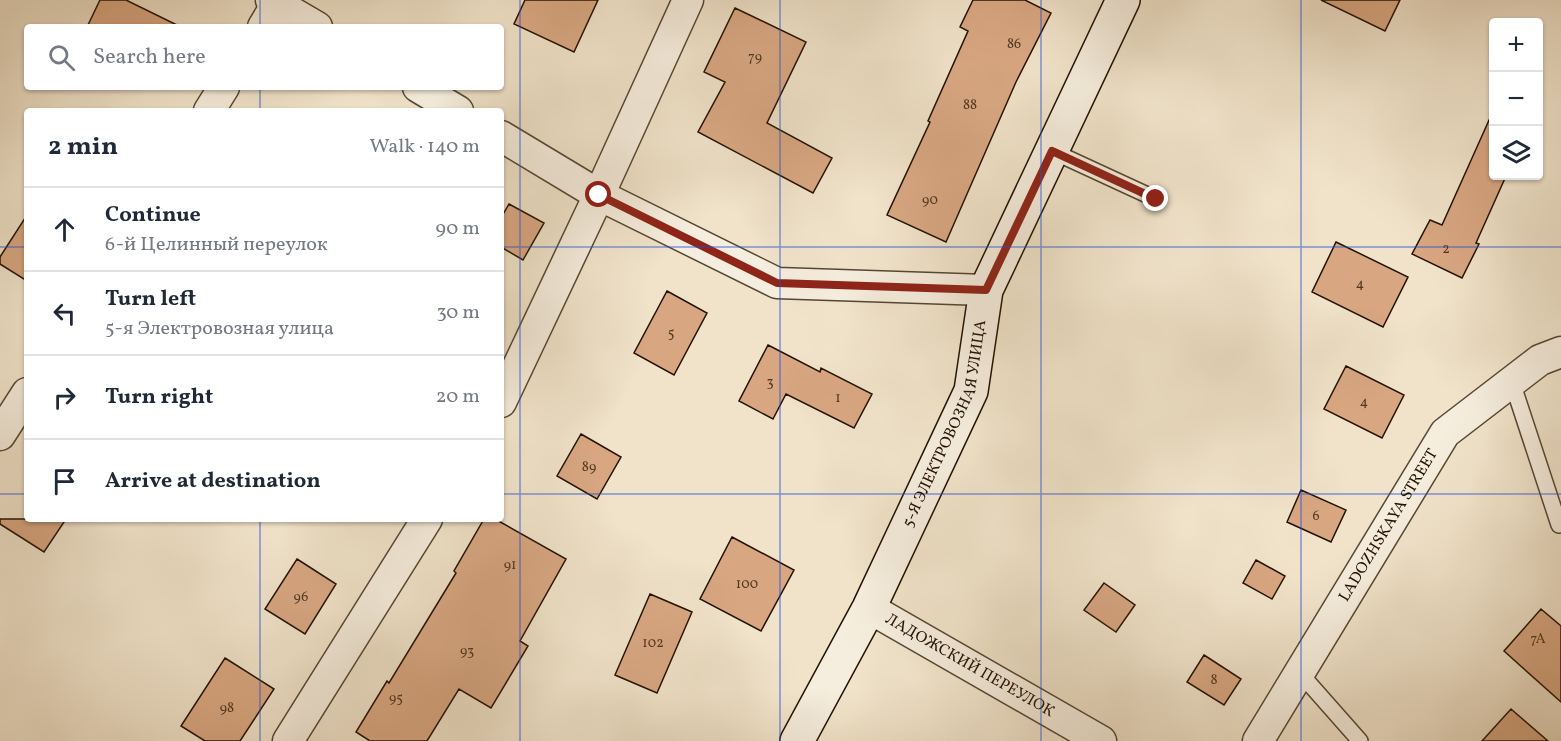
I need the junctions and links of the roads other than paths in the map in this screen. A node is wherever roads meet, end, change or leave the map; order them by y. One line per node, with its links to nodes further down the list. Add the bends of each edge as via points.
1 (688, 0): 11 (street)
2 (1123, 0): 10 (street, 5-Я ЭЛЕКТРОВОЗНАЯ УЛИЦА)
3 (273, 8): 4 (street)
4 (310, 24)
5 (222, 90): 7 (street)
6 (423, 90): 8 (street)
7 (211, 108)
8 (453, 108)
9 (504, 138): 11 (street)
10 (1052, 151): 12 (lane); 13 (street, 5-Я ЭЛЕКТРОВОЗНАЯ УЛИЦА)
11 (599, 195): 13 (street, via 777,283); 16 (street)
12 (1156, 199)
13 (986, 290): 21 (street, 5-Я ЭЛЕКТРОВОЗНАЯ УЛИЦА, via 971,391)
14 (1561, 351): 15 (street, LADOZHSKAYA STREET, via 1540,360)
15 (1512, 382): 20 (lane); 22 (street, LADOZHSKAYA STREET, via 1445,433)
16 (504, 396)
17 (24, 398): 18 (street)
18 (0, 435)
19 (425, 522): 23 (street)
20 (1559, 525)
21 (869, 608): 24 (street, 5-Я ЭЛЕКТРОВОЗНАЯ УЛИЦА); 25 (street, ЛАДОЖСКИЙ ПЕРЕУЛОК)
22 (1300, 673): 26 (street, LADOZHSKAYA STREET); 27 (lane)
23 (288, 741)
24 (796, 741)
25 (1101, 741)
26 (1258, 741)
27 (1360, 741)

